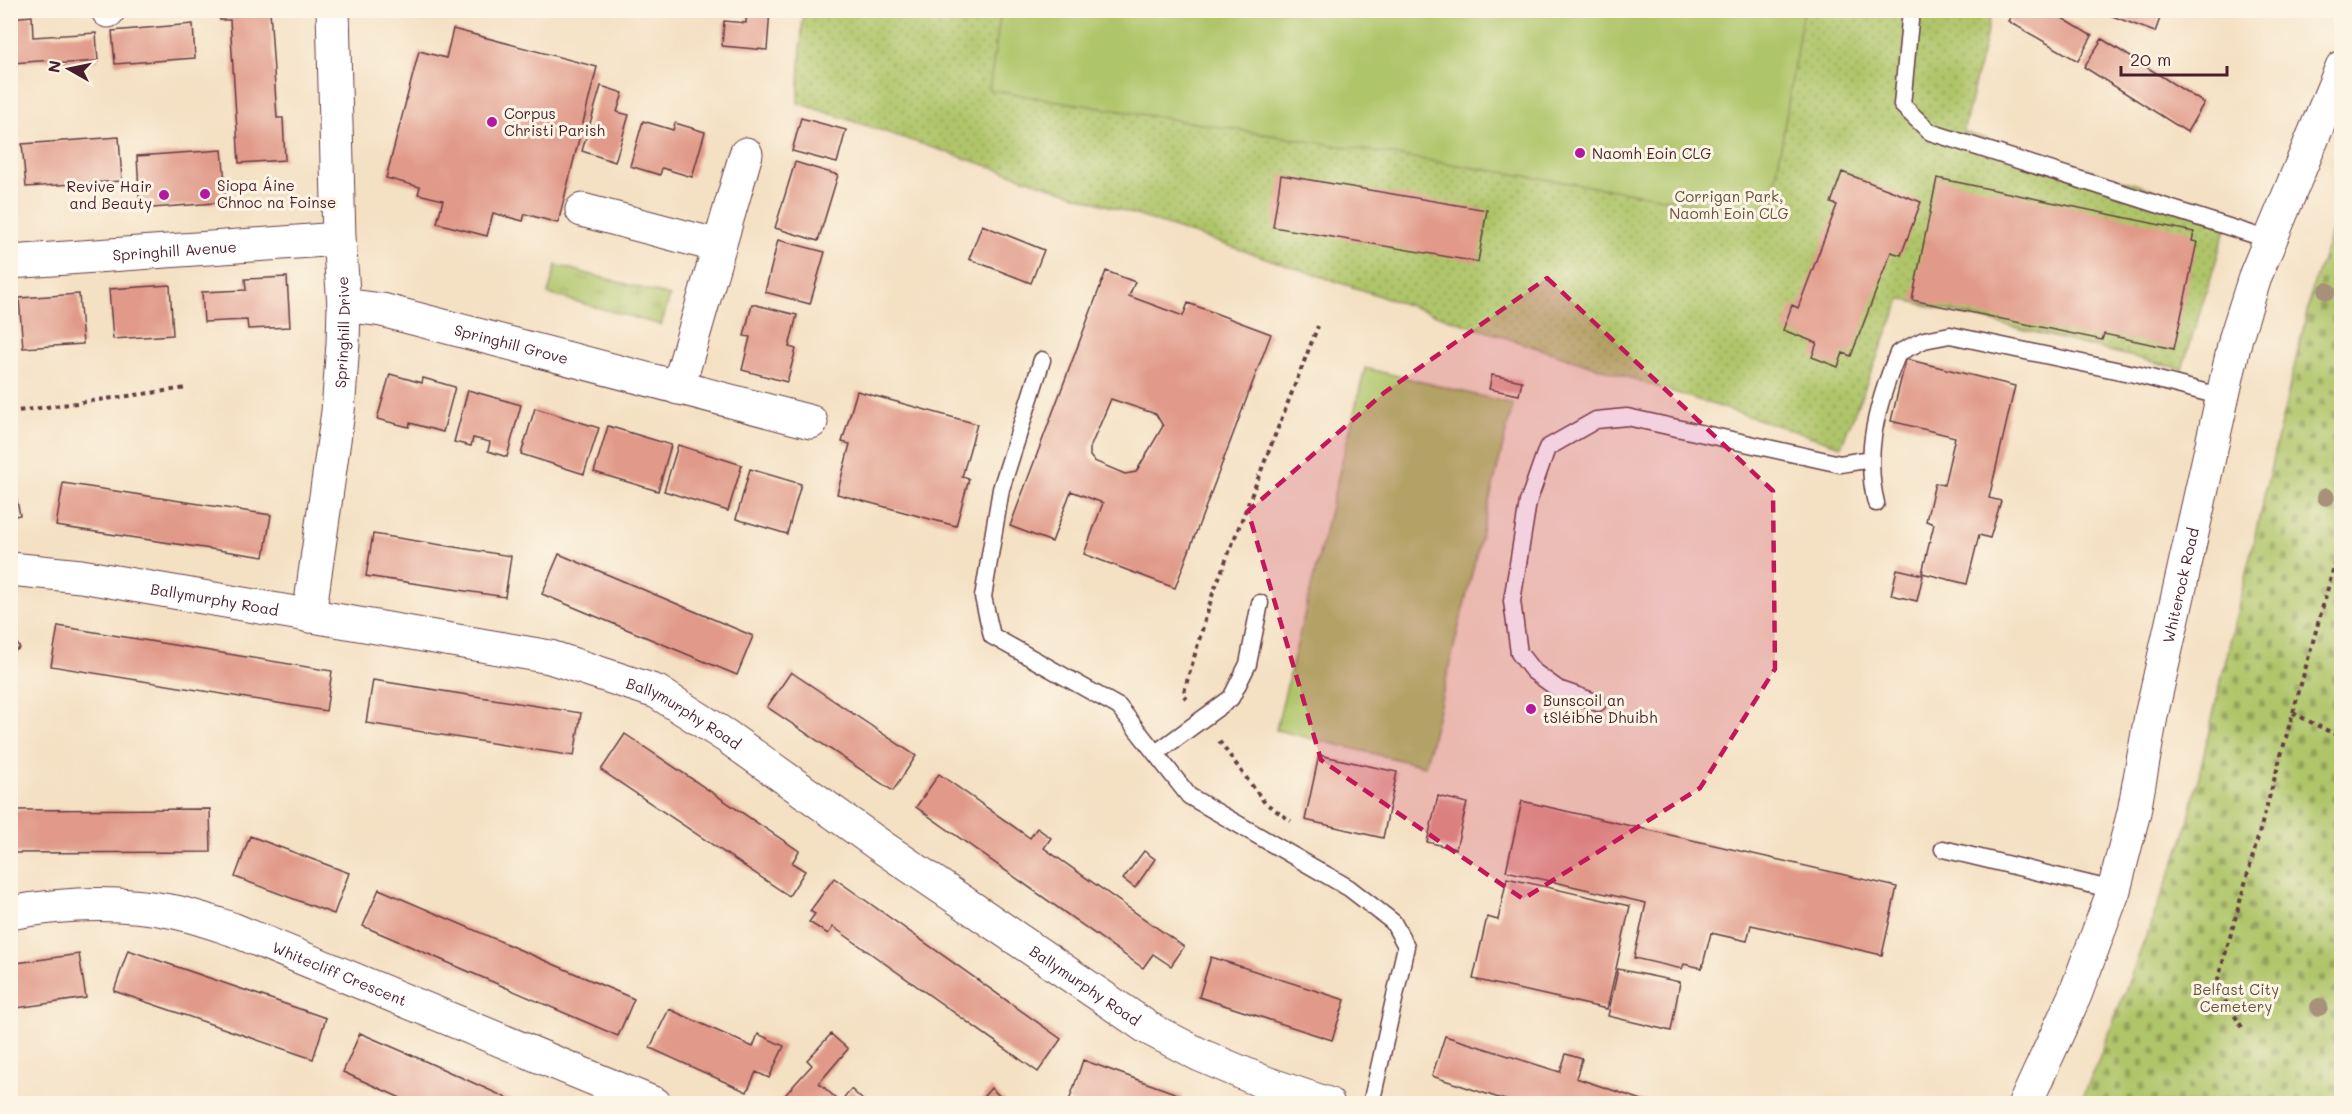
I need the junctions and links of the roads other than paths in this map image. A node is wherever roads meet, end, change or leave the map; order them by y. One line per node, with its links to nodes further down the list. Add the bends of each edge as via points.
1 (333, 10): 6 (street, Springhill Drive)
2 (1911, 10): 7 (lane, via 1902,105 1930,132)
3 (2342, 67): 7 (street, Whiterock Road)
4 (746, 154): 8 (street)
5 (582, 210): 8 (street)
6 (339, 239): 9 (street, Springhill Avenue); 10 (street, Springhill Drive)
7 (2270, 240): 13 (street, Whiterock Road, via 2236,337)
8 (719, 246): 12 (street)
9 (10, 262)
10 (344, 304): 12 (street, Springhill Grove, via 382,310); 19 (street, Springhill Drive, via 338,412)
11 (1042, 360): 21 (lane, via 1001,489 983,597 992,636 1119,707)
12 (678, 388): 14 (street, Springhill Grove)
13 (2223, 397): 15 (lane, via 1950,335 1924,340 1898,354 1884,390); 23 (street, Whiterock Road)
14 (810, 422)
15 (1871, 459): 16 (lane, via 1870,477); 20 (lane, via 1840,464 1627,417 1596,420 1547,448 1528,502 1512,601 1519,653 1533,671 1558,689)
16 (1876, 503)
17 (10, 569): 19 (street, Ballymurphy Road, via 81,576)
18 (1260, 603): 21 (lane, via 1248,664 1231,698)
19 (309, 616): 25 (street, Ballymurphy Road, via 550,657 657,692 726,735 922,875 1148,1028)
20 (1598, 703)
21 (1156, 753): 28 (lane, via 1189,796 1349,888 1393,922 1406,946)
22 (1943, 849): 23 (lane)
23 (2114, 890): 29 (street, Whiterock Road, via 2075,995)
24 (10, 913): 26 (street, Whitecliff Crescent, via 105,904 175,912 232,929)
25 (1263, 1094): 27 (street, Ballymurphy Road)
26 (655, 1104)
27 (1328, 1104)
28 (1371, 1104)
29 (2025, 1104)

